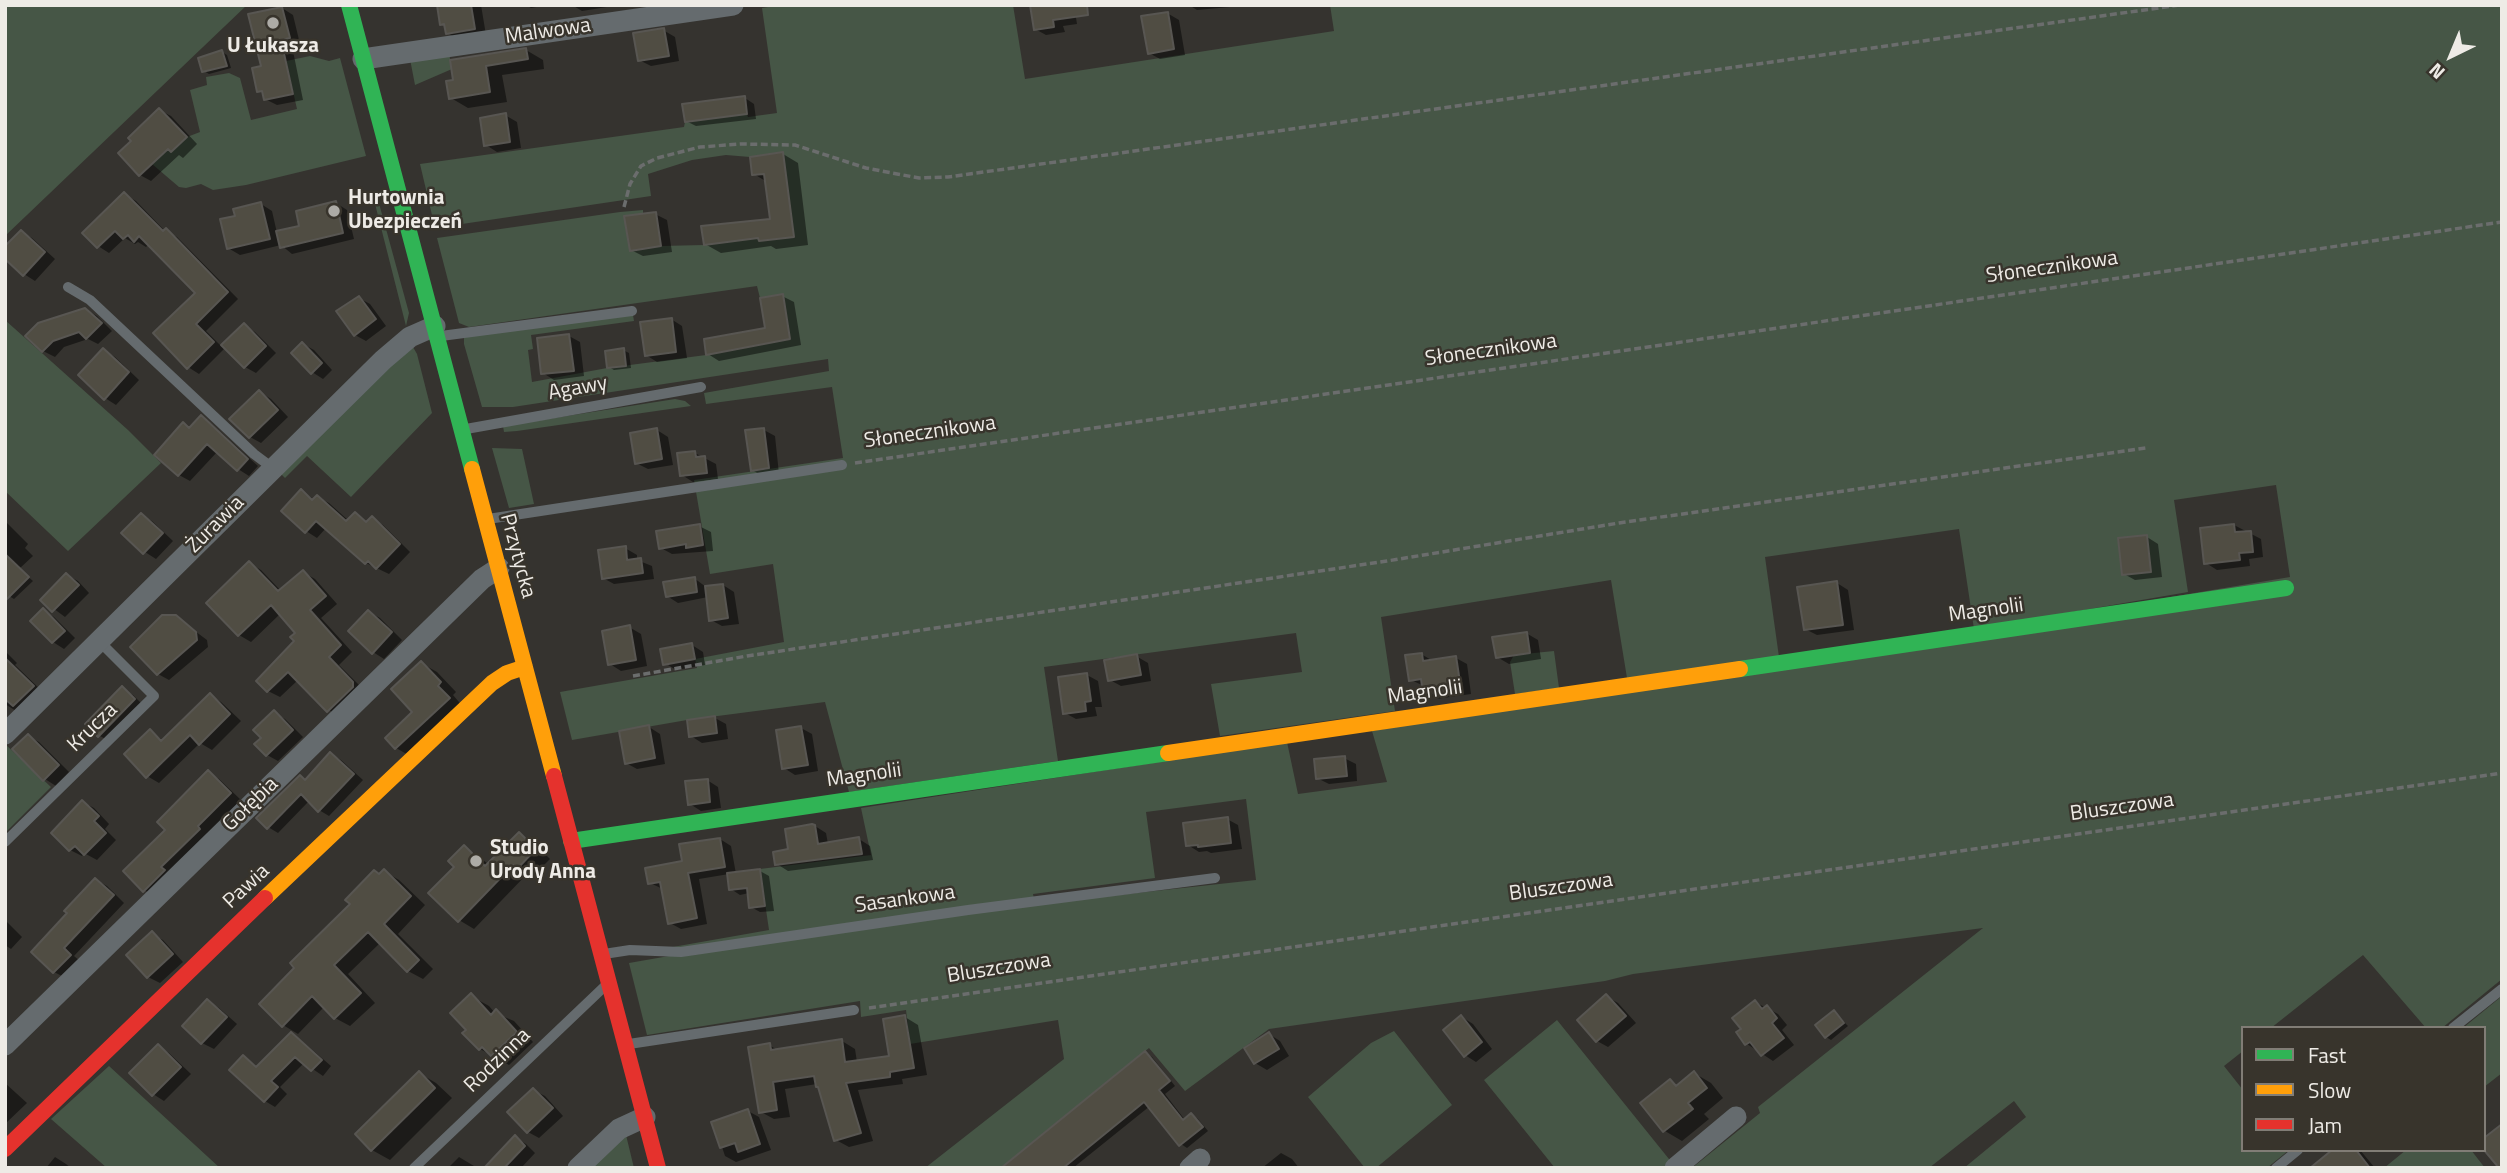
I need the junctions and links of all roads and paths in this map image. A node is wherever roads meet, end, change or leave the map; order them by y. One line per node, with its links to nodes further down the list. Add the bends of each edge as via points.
1 (349, 5): 4 (street, Przytycka)
2 (733, 5): 4 (street, Malwowa)
3 (2180, 5): 5 (path, via 948,177 919,178 879,170 795,145 700,147 641,166)
4 (363, 59): 9 (street, Przytycka)
5 (624, 207)
6 (2502, 222): 13 (path, Słonecznikowa)
7 (68, 287): 14 (lane, via 90,300)
8 (632, 311): 9 (lane)
9 (436, 331): 11 (street, Przytycka); 14 (street, Żurawia, via 410,337)
10 (701, 387): 11 (lane, Agawy)
11 (462, 430): 15 (street, Przytycka)
12 (2146, 448): 20 (path, via 1619,523)
13 (842, 465): 15 (lane, Słonecznikowa)
14 (274, 469): 18 (street, Żurawia)
15 (486, 519): 16 (street, Przytycka)
16 (499, 568): 19 (street, Przytycka); 31 (street, Gołębia, via 482,579)
17 (2286, 588): 23 (street, Magnolii)
18 (100, 642): 21 (street, Żurawia); 24 (lane, Krucza, via 154,696)
19 (525, 667): 23 (street, Przytycka); 35 (street, Pawia, via 492,683)
20 (633, 676)
21 (5, 734)
22 (2502, 773): 29 (path, Bluszczowa)
23 (571, 841): 26 (street, Przytycka)
24 (5, 842)
25 (1214, 878): 26 (lane, Sasankowa, via 681,953 630,950)
26 (601, 955): 27 (street, Przytycka)
27 (609, 982): 32 (street, Przytycka); 37 (lane, Rodzinna)
28 (2502, 989): 30 (lane)
29 (854, 1010): 32 (lane)
30 (2456, 1026)
31 (5, 1045)
32 (626, 1045): 33 (street, Przytycka)
33 (645, 1117): 38 (street, via 619,1129); 39 (street, Przytycka)
34 (1737, 1117): 40 (street)
35 (5, 1149)
36 (2296, 1152): 41 (lane)
37 (414, 1168)
38 (578, 1168)
39 (658, 1168)
40 (1675, 1168)
41 (2276, 1168)

